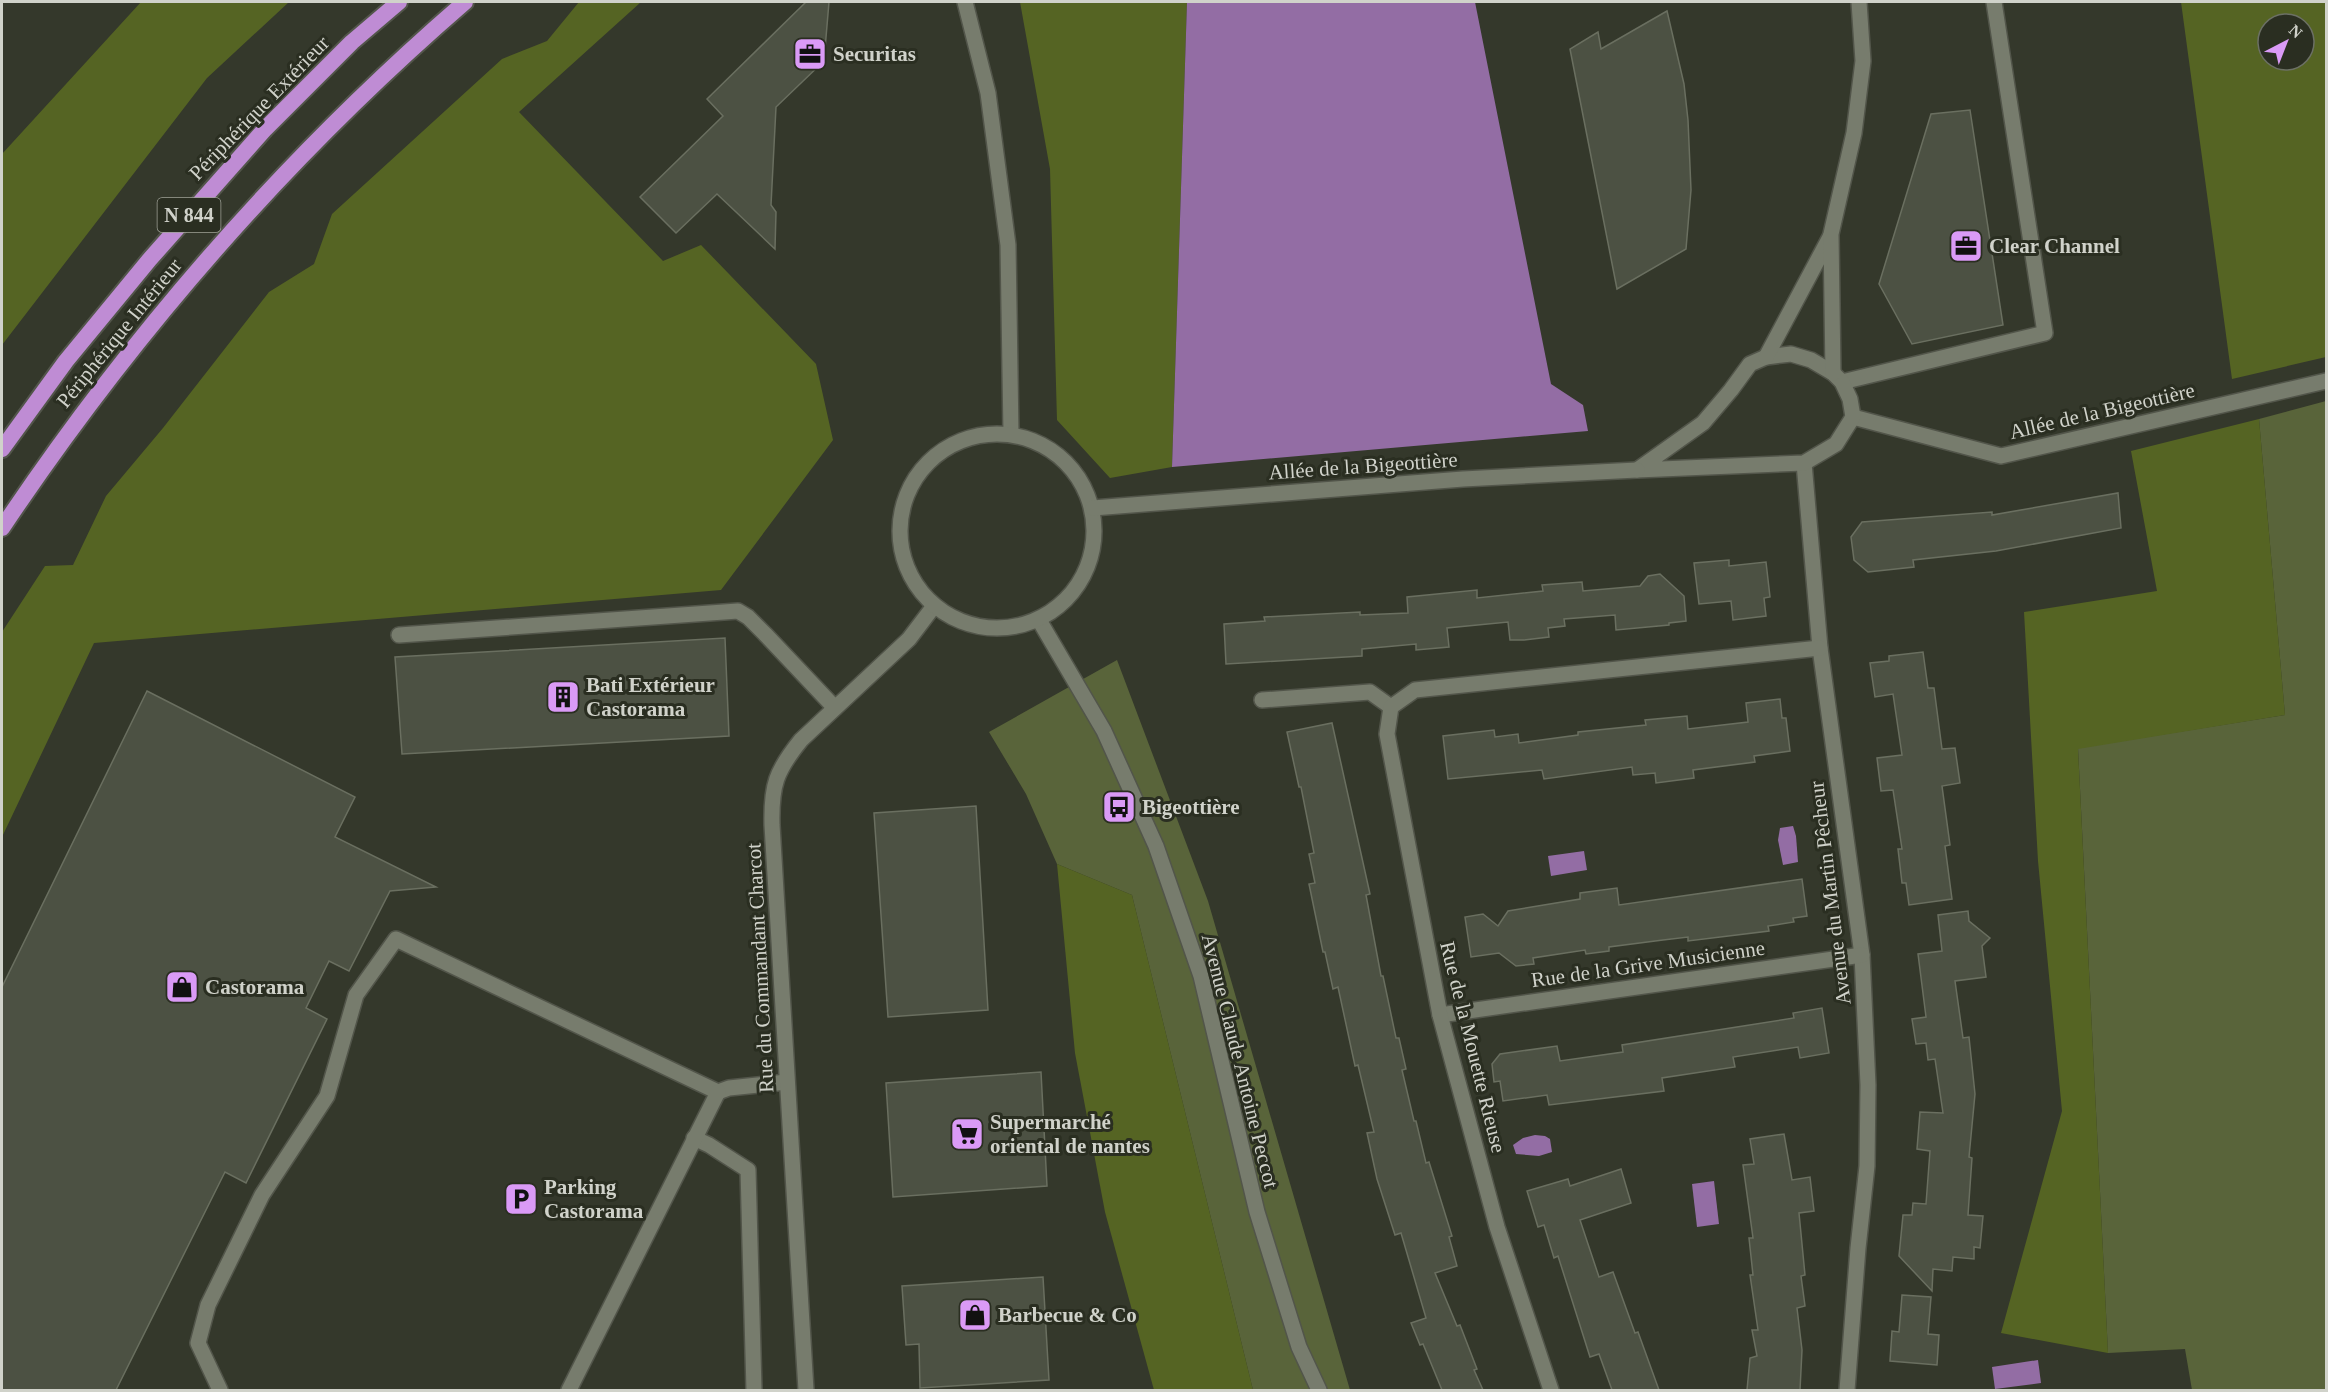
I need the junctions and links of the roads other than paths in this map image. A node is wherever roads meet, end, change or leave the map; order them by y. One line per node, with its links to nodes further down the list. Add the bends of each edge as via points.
1 (399, 2): 12 (highway, Périphérique Extérieur / N 844, via 352,42 257,138 66,361)
2 (465, 2): 16 (highway, Périphérique Intérieur / N 844, via 385,75 241,221 120,365)
3 (965, 2): 11 (street, via 987,93 1008,245)
4 (1859, 2): 6 (street, via 1862,71 1854,133)
5 (1994, 2): 8 (street, via 2045,333)
6 (1831, 234): 7 (street); 8 (street)
7 (1766, 357): 8 (street, via 1791,354 1811,360); 14 (street, via 1750,364 1703,423)
8 (1837, 377): 10 (street, via 1850,399)
9 (2326, 381): 10 (street, Allée de la Bigeottière, via 2001,456)
10 (1853, 417): 13 (street, via 1836,444)
11 (1011, 434): 15 (street, via 1039,442 1063,458 1082,481); 17 (street, via 975,435 942,449 916,475 911,486 902,508 900,544 911,578)
12 (2, 449)
13 (1804, 463): 14 (street, Allée de la Bigeottière); 20 (street, Avenue du Martin Pêcheur)
14 (1637, 470): 15 (street, Allée de la Bigeottière, via 1463,479)
15 (1093, 508): 18 (street, via 1095,542 1086,574 1067,601)
16 (2, 528)
17 (934, 606): 18 (street, via 958,621 985,628 1013,628); 23 (street, Rue du Commandant Charcot, via 909,639)
18 (1039, 620): 33 (street, Avenue Claude Antoine Peccot, via 1104,731 1156,846 1201,976 1257,1212 1299,1347)
19 (399, 635): 23 (street, via 738,611)
20 (1820, 648): 22 (street, via 1415,690); 24 (street, Avenue du Martin Pêcheur)
21 (1262, 700): 22 (street, via 1370,692)
22 (1391, 707): 25 (street, Rue de la Mouette Rieuse, via 1387,734)
23 (835, 708): 26 (street, Rue du Commandant Charcot, via 787,757 774,783 772,825)
24 (1862, 955): 25 (street, Rue de la Grive Musicienne); 35 (street, Avenue du Martin Pêcheur, via 1868,1166)
25 (1440, 1015): 34 (street, Rue de la Mouette Rieuse, via 1497,1227)
26 (787, 1082): 27 (street); 32 (street, Rue du Commandant Charcot)
27 (717, 1092): 28 (street); 29 (street, via 396,939 356,995 327,1096 261,1195 208,1305 198,1343)
28 (694, 1138): 30 (street); 31 (street, via 748,1170)
29 (222, 1389)
30 (569, 1390)
31 (754, 1390)
32 (806, 1390)
33 (1319, 1390)
34 (1551, 1390)
35 (1847, 1390)

